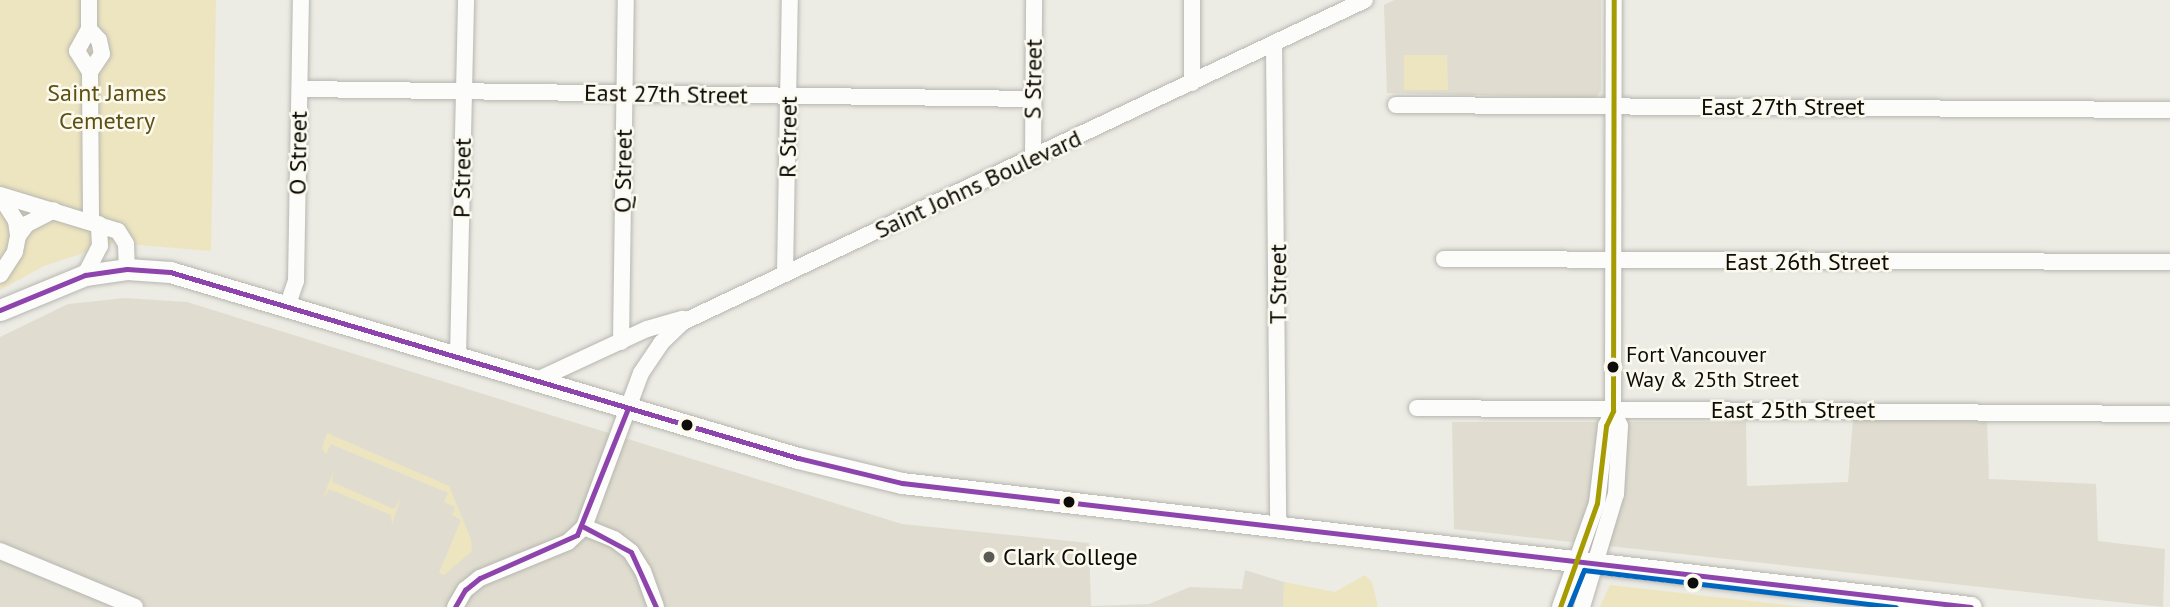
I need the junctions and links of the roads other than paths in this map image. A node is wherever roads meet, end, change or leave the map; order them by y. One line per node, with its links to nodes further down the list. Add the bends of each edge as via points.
1 (89, 0): 10 (street)
2 (301, 0): 14 (street, O Street)
3 (466, 0): 15 (street, P Street)
4 (626, 0): 16 (street, Q Street)
5 (790, 0): 17 (street, R Street)
6 (1034, 0): 18 (street, S Street)
7 (1192, 0): 13 (street)
8 (1614, 0): 20 (street)
9 (1355, 2): 11 (street, Saint Johns Boulevard)
10 (89, 29): 12 (street, via 77,51); 12 (street, via 99,40 102,54)
11 (1274, 43): 13 (street, Saint Johns Boulevard); 44 (street, T Street, via 1278,59)
12 (89, 72): 25 (street)
13 (1192, 83): 22 (street, Saint Johns Boulevard)
14 (300, 89): 15 (street, East 27th Street); 34 (street, O Street, via 296,281)
15 (465, 90): 16 (street, East 27th Street); 38 (street, P Street)
16 (625, 93): 17 (street, East 27th Street); 37 (street, Q Street)
17 (789, 96): 18 (street, East 27th Street); 31 (street, R Street)
18 (1032, 99): 22 (street, S Street)
19 (1396, 105): 20 (street, East 27th Street)
20 (1613, 106): 21 (street, East 27th Street); 28 (street)
21 (2170, 110)
22 (1033, 158): 31 (street, Saint Johns Boulevard)
23 (0, 195): 24 (street); 26 (street, via 16,221)
24 (54, 210): 25 (street); 26 (street, via 39,215)
25 (95, 223): 30 (street, via 121,234); 33 (street, via 100,246)
26 (18, 236): 32 (street, via 15,252)
27 (1444, 259): 28 (street, East 26th Street)
28 (1613, 261): 29 (street, East 26th Street); 42 (street)
29 (2170, 262)
30 (127, 269): 33 (main road); 34 (main road, via 184,274)
31 (786, 274): 36 (street, Saint Johns Boulevard)
32 (0, 275)
33 (85, 275): 35 (main road)
34 (288, 304): 38 (main road)
35 (0, 310)
36 (695, 316): 37 (street); 40 (street, Saint Johns Boulevard, via 655,349)
37 (621, 342): 39 (street)
38 (458, 356): 39 (main road)
39 (537, 380): 40 (main road)
40 (628, 408): 44 (main road, via 902,483); 45 (street, Saint Johns Boulevard)
41 (1417, 408): 42 (street, East 25th Street)
42 (1613, 411): 43 (street, East 25th Street); 47 (street, via 1606,426)
43 (2170, 414)
44 (1278, 525): 47 (main road)
45 (584, 527): 49 (street, via 568,542 480,578); 50 (street, via 631,552)
46 (0, 551): 48 (street)
47 (1587, 562): 51 (street); 52 (street); 53 (main road)
48 (135, 607)
49 (454, 607)
50 (656, 607)
51 (1560, 607)
52 (1582, 607)
53 (1971, 607)

